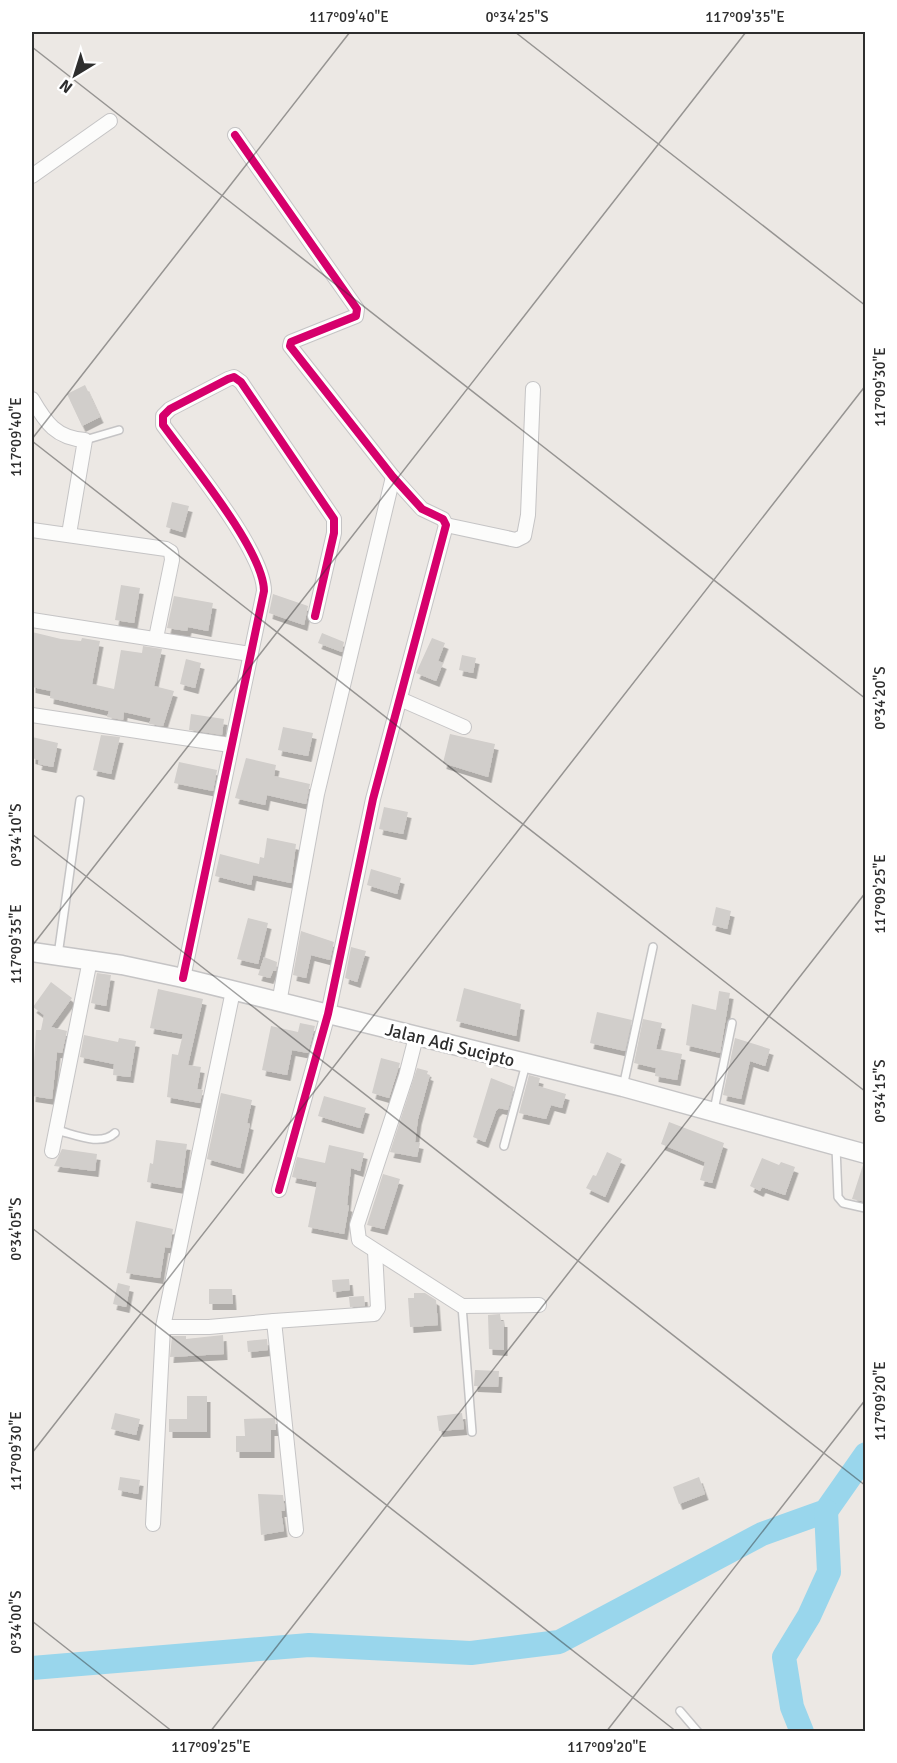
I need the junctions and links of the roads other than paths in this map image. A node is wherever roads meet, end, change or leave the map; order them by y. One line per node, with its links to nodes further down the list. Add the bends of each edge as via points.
1 (110, 121): 3 (street)
2 (235, 135): 8 (street, via 357,309 356,316 291,342 290,346)
3 (32, 176)
4 (534, 389): 9 (street, via 524,536 516,540)
5 (32, 399): 7 (street, via 54,430)
6 (119, 430): 7 (lane)
7 (85, 440): 11 (street)
8 (393, 477): 9 (street, via 420,507 443,519); 27 (street, via 317,794)
9 (446, 525): 16 (street)
10 (32, 530): 11 (street)
11 (69, 534): 14 (street, via 171,552)
12 (315, 616): 15 (street, via 334,519 241,382 234,377 228,379 170,409 163,425 246,540 264,578)
13 (32, 620): 14 (street)
14 (156, 638): 15 (street)
15 (250, 654): 19 (street)
16 (400, 699): 18 (street); 28 (street, via 373,799)
17 (32, 715): 19 (street)
18 (464, 727)
19 (230, 745): 25 (street)
20 (80, 800): 23 (lane)
21 (653, 947): 32 (lane)
22 (32, 952): 23 (street, Jalan Adi Sucipto)
23 (58, 955): 24 (street, Jalan Adi Sucipto)
24 (90, 960): 25 (street, Jalan Adi Sucipto); 34 (street)
25 (183, 978): 26 (street, Jalan Adi Sucipto)
26 (233, 991): 27 (street, Jalan Adi Sucipto); 46 (street)
27 (279, 1003): 28 (street, Jalan Adi Sucipto)
28 (328, 1014): 30 (street, Jalan Adi Sucipto); 40 (street)
29 (732, 1023): 33 (lane)
30 (416, 1037): 31 (street, Jalan Adi Sucipto); 42 (street, via 357,1225 359,1240)
31 (526, 1064): 32 (street, Jalan Adi Sucipto); 37 (lane)
32 (623, 1087): 33 (street, Jalan Adi Sucipto)
33 (713, 1112): 36 (street, Jalan Adi Sucipto)
34 (56, 1130): 35 (lane, via 99,1140); 38 (street)
35 (115, 1133)
36 (835, 1145): 39 (street, Jalan Adi Sucipto); 41 (lane, via 838,1197 843,1203)
37 (504, 1146)
38 (52, 1151)
39 (866, 1154)
40 (279, 1190)
41 (865, 1208)
42 (375, 1251): 44 (street); 45 (street, via 378,1308 374,1314)
43 (539, 1305): 44 (street)
44 (462, 1306): 47 (lane)
45 (274, 1321): 46 (street); 49 (street)
46 (163, 1327): 48 (street)
47 (472, 1432)
48 (153, 1524)
49 (296, 1530)
50 (680, 1711): 51 (lane)
51 (698, 1731)

